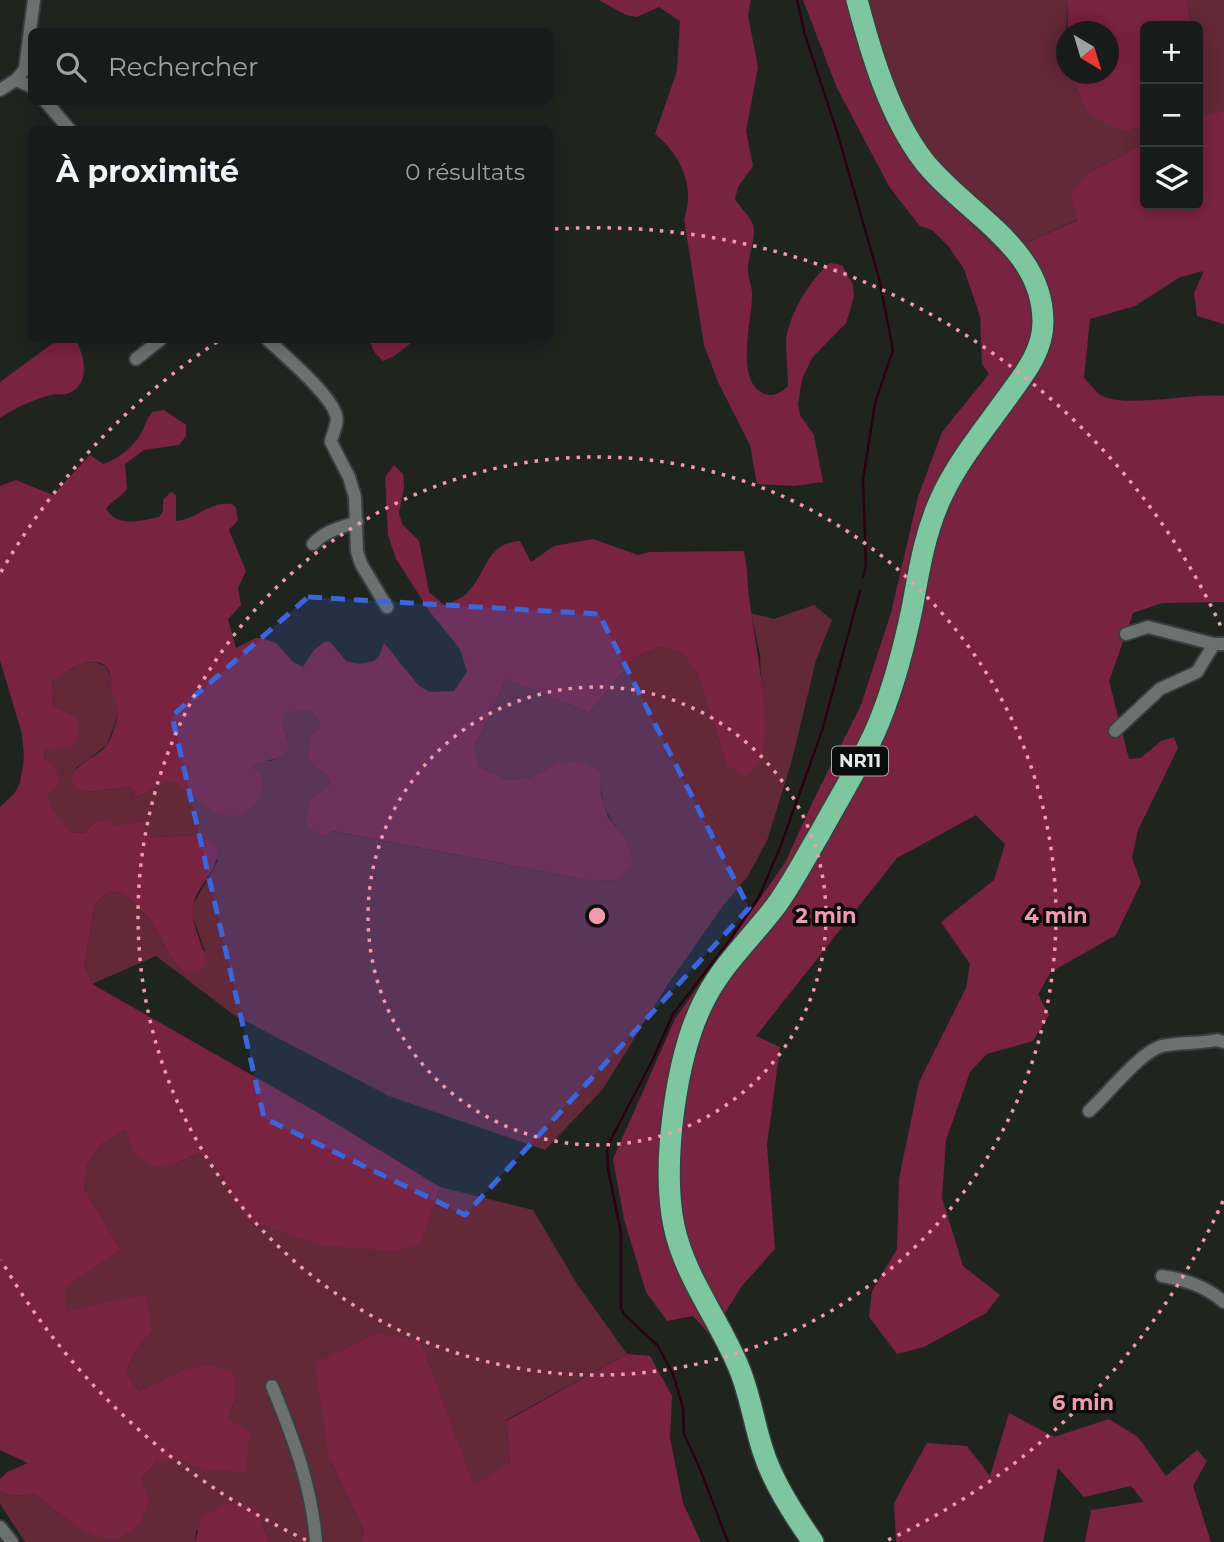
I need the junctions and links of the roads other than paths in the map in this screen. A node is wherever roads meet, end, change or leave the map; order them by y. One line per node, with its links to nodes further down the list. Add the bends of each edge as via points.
1 (34, 0): 3 (street)
2 (857, 0): 27 (highway, NR11, via 880,76 921,158 1027,265 1041,298 1043,327 1026,372 950,479 930,522 895,679 875,732 796,877 706,996 683,1059 671,1157 674,1226 692,1278 740,1371 764,1457)
3 (30, 28)
4 (28, 41): 5 (street, via 24,69)
5 (16, 80): 6 (street); 7 (street)
6 (28, 85)
7 (0, 90)
8 (49, 105): 9 (street)
9 (67, 126)
10 (156, 343): 12 (street)
11 (271, 343): 13 (street, via 336,414 331,442 352,487)
12 (135, 359)
13 (357, 522): 14 (street, via 331,530); 15 (street, via 360,564)
14 (313, 544)
15 (387, 607)
16 (1126, 634): 17 (street, via 1148,627)
17 (1219, 644): 18 (street, via 1197,672 1160,690)
18 (1115, 731)
19 (1224, 1042): 20 (street, via 1161,1046 1149,1052)
20 (1089, 1111)
21 (1162, 1276): 22 (street, via 1192,1283)
22 (1224, 1302)
23 (272, 1386): 26 (street, via 295,1440)
24 (0, 1527): 25 (street)
25 (12, 1542)
26 (316, 1542)
27 (813, 1542)

